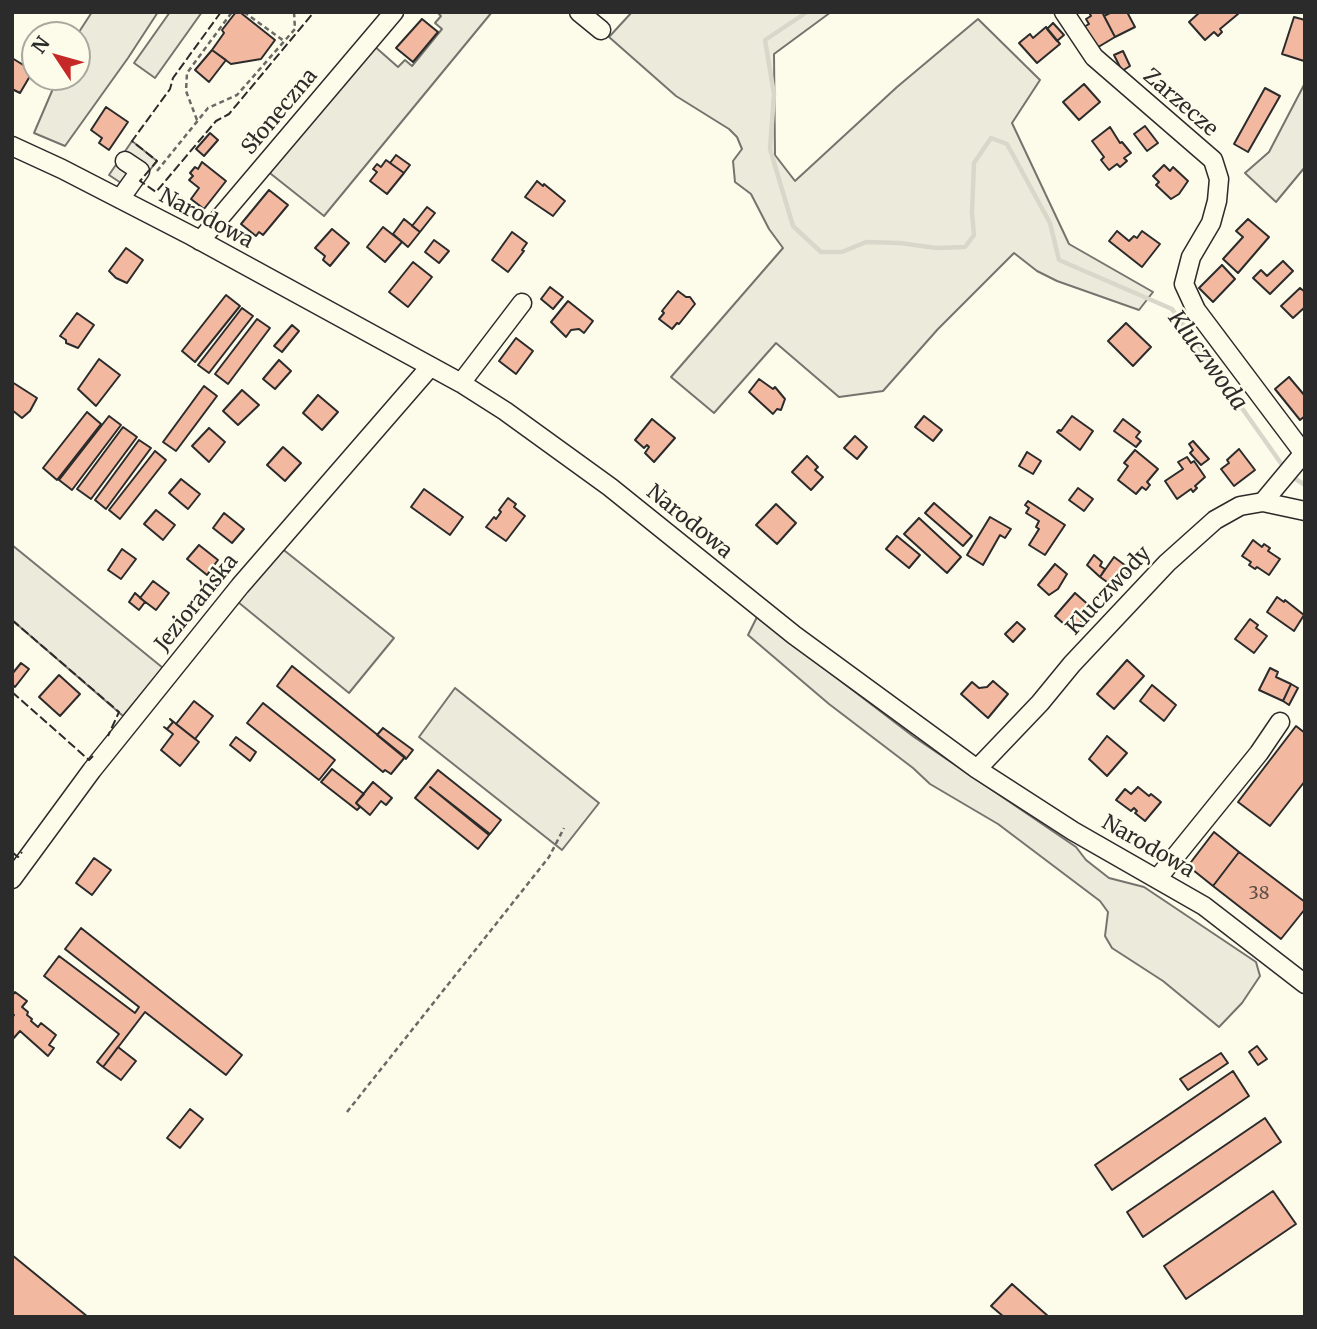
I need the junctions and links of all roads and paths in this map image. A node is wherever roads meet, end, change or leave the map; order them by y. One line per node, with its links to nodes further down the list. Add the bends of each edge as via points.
1 (232, 12): 9 (path, via 187,73 186,91)
2 (244, 12): 8 (path)
3 (294, 12): 8 (path, via 295,29)
4 (394, 12): 14 (street, Słoneczna)
5 (579, 12): 7 (street)
6 (1063, 12): 18 (street, Zarzecze, via 1094,57 1213,160 1219,179 1217,201 1184,284 1196,310)
7 (601, 30)
8 (284, 41): 9 (path, via 237,95 208,108)
9 (197, 120): 12 (path)
10 (12, 146): 13 (street, Narodowa)
11 (125, 160): 13 (street, via 140,171)
12 (154, 174)
13 (120, 199): 14 (street, Narodowa)
14 (200, 241): 16 (street, Narodowa)
15 (522, 303): 17 (street)
16 (430, 367): 17 (street, Narodowa); 24 (street, Jeziorańska, via 240,586 92,770)
17 (461, 383): 22 (street, Narodowa, via 610,488 794,635)
18 (1301, 457): 19 (street)
19 (1268, 496): 20 (street, Kluczwody); 22 (street, Kluczwody, via 1214,520 1178,551)
20 (1305, 511)
21 (1280, 722): 25 (street)
22 (977, 769): 25 (street, Narodowa)
23 (564, 828): 27 (path, via 549,857)
24 (12, 879)
25 (1157, 879): 26 (street, Narodowa, via 1204,906)
26 (1305, 984)
27 (347, 1112)

